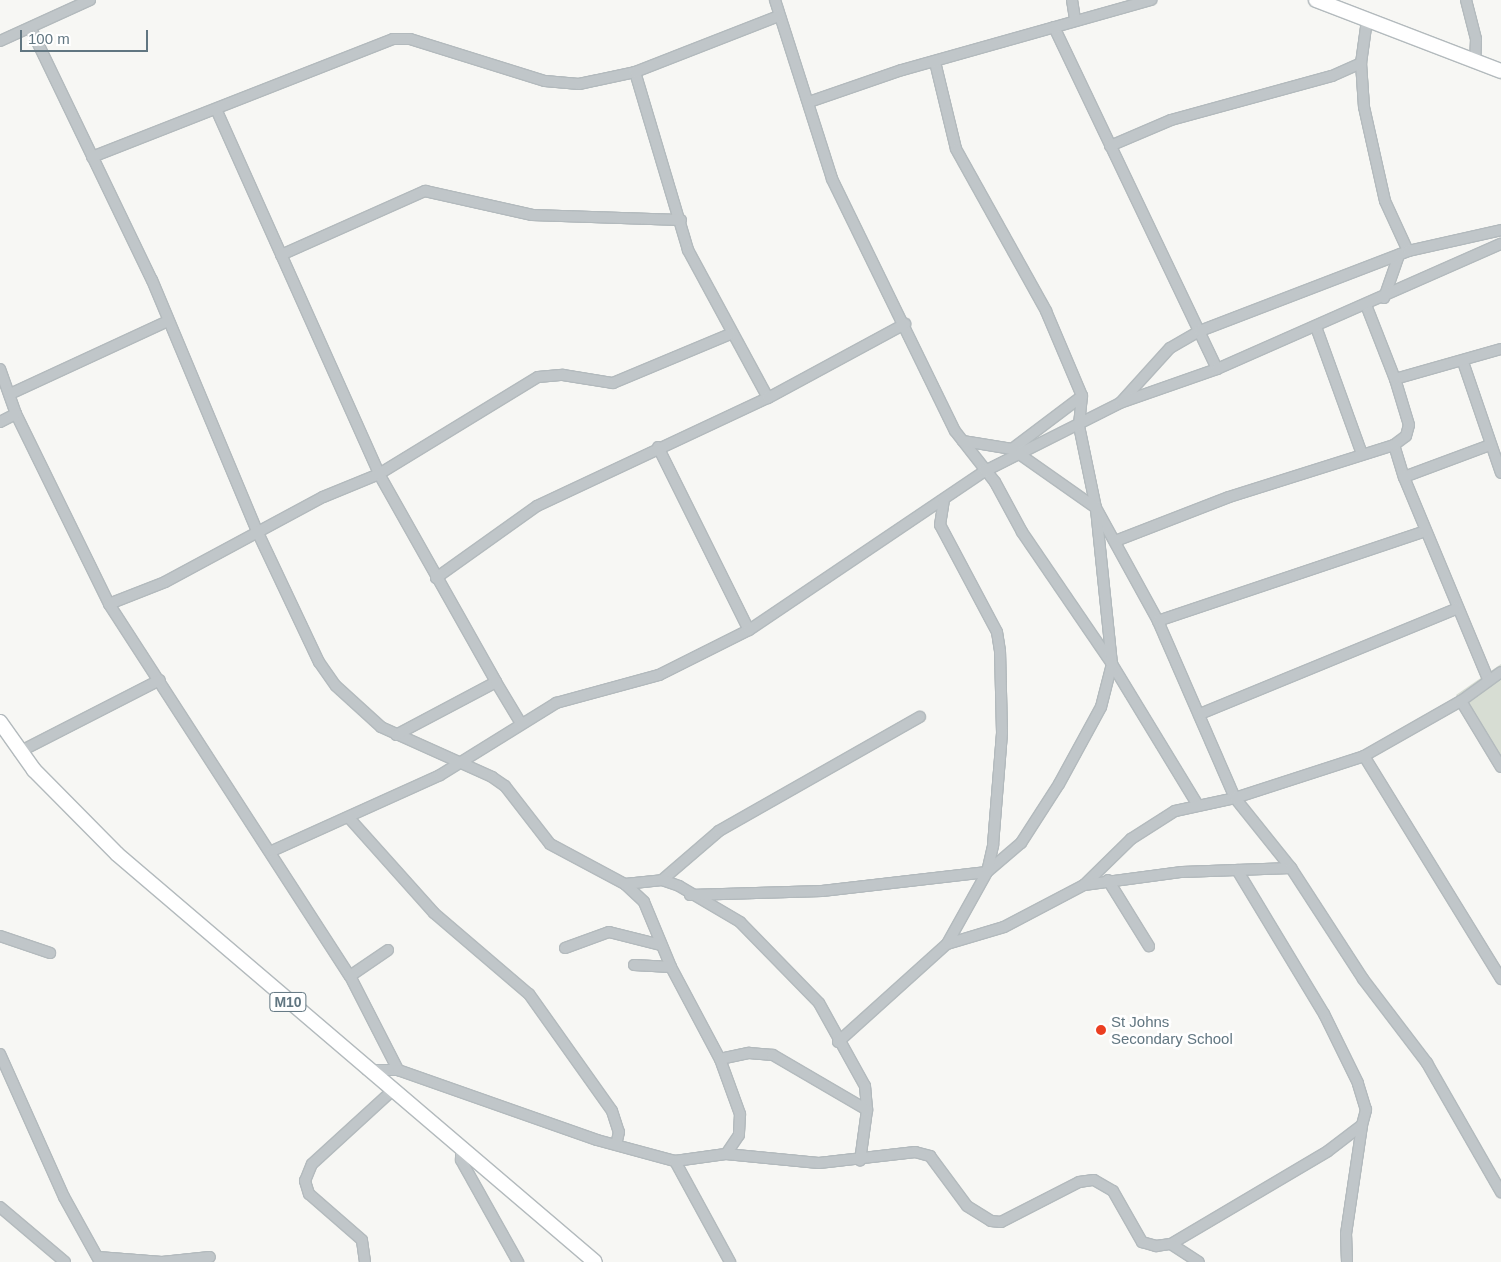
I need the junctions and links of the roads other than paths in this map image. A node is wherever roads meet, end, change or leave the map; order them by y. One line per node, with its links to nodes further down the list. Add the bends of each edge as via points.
1 (90, 0): 11 (street)
2 (775, 0): 7 (street)
3 (1072, 0): 8 (street)
4 (1151, 0): 8 (street)
5 (1316, 0): 9 (main road)
6 (1466, 0): 14 (street, via 1476,39)
7 (779, 16): 17 (street); 18 (street)
8 (1075, 19): 10 (street)
9 (1367, 20): 14 (main road); 15 (street)
10 (1054, 27): 13 (street); 20 (street)
11 (31, 29): 12 (street); 21 (street)
12 (0, 41)
13 (935, 62): 18 (street); 40 (street, via 956,149 1046,311)
14 (1475, 62): 16 (main road)
15 (1361, 63): 20 (street, via 1332,76 1171,120); 25 (street, via 1373,158)
16 (1501, 71)
17 (635, 72): 19 (street, via 579,84 546,81 410,40 393,40 354,51); 22 (street)
18 (809, 102): 30 (street, via 832,179)
19 (216, 109): 21 (street); 26 (street)
20 (1110, 146): 32 (street)
21 (92, 156): 29 (street)
22 (681, 220): 26 (street, via 532,215 424,190); 33 (street, via 688,250)
23 (1501, 230): 25 (street)
24 (1501, 244): 27 (street)
25 (1404, 253): 27 (street); 32 (street)
26 (281, 255): 55 (street)
27 (1384, 298): 28 (street)
28 (1366, 305): 31 (street); 38 (street)
29 (168, 320): 39 (street); 60 (street)
30 (905, 324): 41 (street); 46 (street)
31 (1316, 327): 37 (street); 52 (street)
32 (1200, 331): 37 (street); 42 (street, via 1170,348)
33 (730, 334): 41 (street); 55 (street, via 613,383 563,376 538,377)
34 (1501, 349): 35 (street)
35 (1463, 362): 38 (street); 48 (street)
36 (0, 369): 39 (street)
37 (1217, 369): 42 (street)
38 (1395, 379): 47 (street, via 1409,425 1406,436)
39 (10, 394): 43 (street)
40 (1082, 396): 45 (street); 50 (street)
41 (768, 398): 49 (street)
42 (1120, 403): 45 (street)
43 (16, 414): 44 (street); 63 (street)
44 (0, 422)
45 (1079, 426): 51 (street); 58 (street)
46 (963, 441): 50 (street); 53 (street)
47 (1394, 445): 52 (street); 56 (street)
48 (1490, 445): 54 (street); 56 (street)
49 (658, 447): 62 (street, via 537,506); 66 (street)
50 (1012, 449): 51 (street)
51 (1022, 454): 53 (street); 58 (street)
52 (1362, 454): 61 (street)
53 (985, 472): 57 (street); 67 (street)
54 (1501, 473)
55 (379, 474): 60 (street, via 323,497); 62 (street)
56 (1404, 477): 59 (street)
57 (944, 501): 66 (street); 88 (street, via 940,525 997,632 1000,651 1000,775)
58 (1096, 508): 61 (street); 67 (street)
59 (1425, 531): 64 (street); 65 (street)
60 (258, 533): 63 (street, via 165,582); 77 (street, via 319,662 356,706)
61 (1118, 540): 65 (street)
62 (436, 578): 71 (street)
63 (109, 604): 70 (street)
64 (1456, 609): 69 (street); 73 (street)
65 (1158, 621): 73 (street)
66 (749, 630): 76 (street, via 659,675 562,701)
67 (1112, 664): 83 (street); 88 (street, via 1101,707 1059,784 1021,843)
68 (1501, 672): 69 (street)
69 (1488, 679): 72 (street)
70 (160, 680): 78 (street); 85 (street)
71 (496, 682): 76 (street); 77 (street)
72 (1461, 701): 79 (street); 81 (street)
73 (1200, 714): 82 (street)
74 (920, 717): 89 (street, via 719,832)
75 (0, 722): 78 (main road, M10)
76 (520, 722): 80 (street)
77 (396, 735): 80 (street)
78 (19, 752): 108 (main road, M10, via 117,854)
79 (1364, 756): 82 (street); 104 (street)
80 (459, 762): 84 (street); 91 (street, via 505,786 550,844)
81 (1501, 767)
82 (1235, 798): 83 (street); 86 (street)
83 (1196, 804): 92 (street, via 1174,811 1131,839)
84 (350, 819): 85 (street); 113 (street, via 434,913 529,994 612,1111 619,1132)
85 (272, 852): 103 (street)
86 (1291, 868): 87 (street); 118 (street, via 1363,979 1427,1063)
87 (1237, 870): 90 (street); 112 (street, via 1278,933 1350,1066 1366,1110)
88 (988, 872): 93 (street, via 822,891); 95 (street)
89 (662, 880): 91 (street); 93 (street)
90 (1108, 880): 92 (street); 97 (street)
91 (625, 884): 96 (street, via 644,902)
92 (1084, 885): 95 (street, via 1004,928)
93 (690, 894): 105 (street, via 752,931 819,1002)
94 (0, 936): 100 (street)
95 (948, 944): 105 (street)
96 (661, 945): 98 (street, via 609,932); 102 (street)
97 (1149, 946)
98 (565, 948)
99 (388, 950): 103 (street)
100 (50, 952)
101 (634, 965): 102 (street)
102 (671, 967): 107 (street)
103 (350, 976): 109 (street)
104 (1501, 979)
105 (838, 1042): 111 (street, via 865,1086)
106 (0, 1054): 122 (street, via 64,1197)
107 (720, 1059): 111 (street, via 750,1053 773,1055); 115 (street, via 740,1114 739,1136)
108 (367, 1070): 109 (street); 110 (main road, M10)
109 (398, 1070): 113 (street)
110 (392, 1091): 114 (main road, M10); 124 (street, via 312,1164 305,1181 309,1194 362,1240)
111 (867, 1110): 117 (street)
112 (1362, 1125): 120 (street, via 1328,1151); 129 (street, via 1346,1234)
113 (616, 1145): 116 (street)
114 (461, 1149): 125 (street, via 461,1160); 126 (main road, M10)
115 (726, 1154): 116 (street); 117 (street, via 819,1163)
116 (675, 1160): 127 (street)
117 (860, 1161): 120 (street, via 916,1152 930,1156 967,1206 1001,1222 1079,1182 1094,1180 1113,1191 1142,1242)
118 (1501, 1192)
119 (0, 1207): 123 (street)
120 (1171, 1244): 128 (street)
121 (210, 1257): 122 (street, via 162,1262)
122 (99, 1260)
123 (65, 1262)
124 (366, 1262)
125 (518, 1262)
126 (595, 1262)
127 (730, 1262)
128 (1199, 1262)
129 (1347, 1262)

